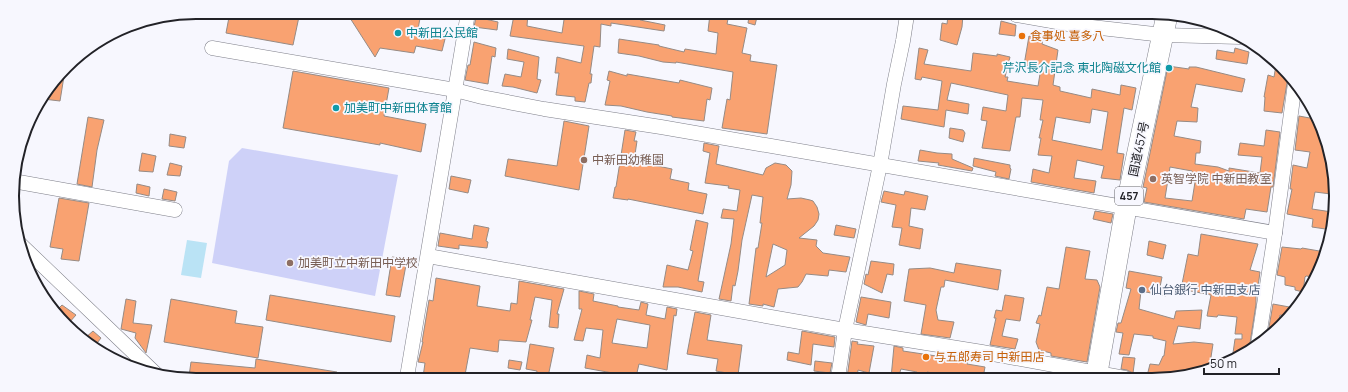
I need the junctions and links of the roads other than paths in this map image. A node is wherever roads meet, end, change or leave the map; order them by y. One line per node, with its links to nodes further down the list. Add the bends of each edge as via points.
1 (467, 19): 7 (street)
2 (906, 19): 9 (street)
3 (1039, 19): 4 (street, via 1074,25)
4 (1165, 25): 5 (street); 11 (highway, 国道457号 / 457)
5 (1225, 35)
6 (212, 48): 7 (street)
7 (455, 90): 9 (street, via 544,109); 15 (street)
8 (1294, 91): 13 (street)
9 (880, 165): 11 (street); 16 (street)
10 (20, 181): 12 (street)
11 (1126, 208): 13 (street); 22 (highway, 国道457号 / 457)
12 (175, 210)
13 (1275, 233): 17 (street)
14 (28, 251): 18 (street)
15 (428, 256): 16 (street); 19 (street)
16 (845, 330): 20 (street); 21 (street, via 982,352)
17 (1259, 337)
18 (144, 365)
19 (408, 373)
20 (839, 373)
21 (1082, 373)
22 (1097, 373)

